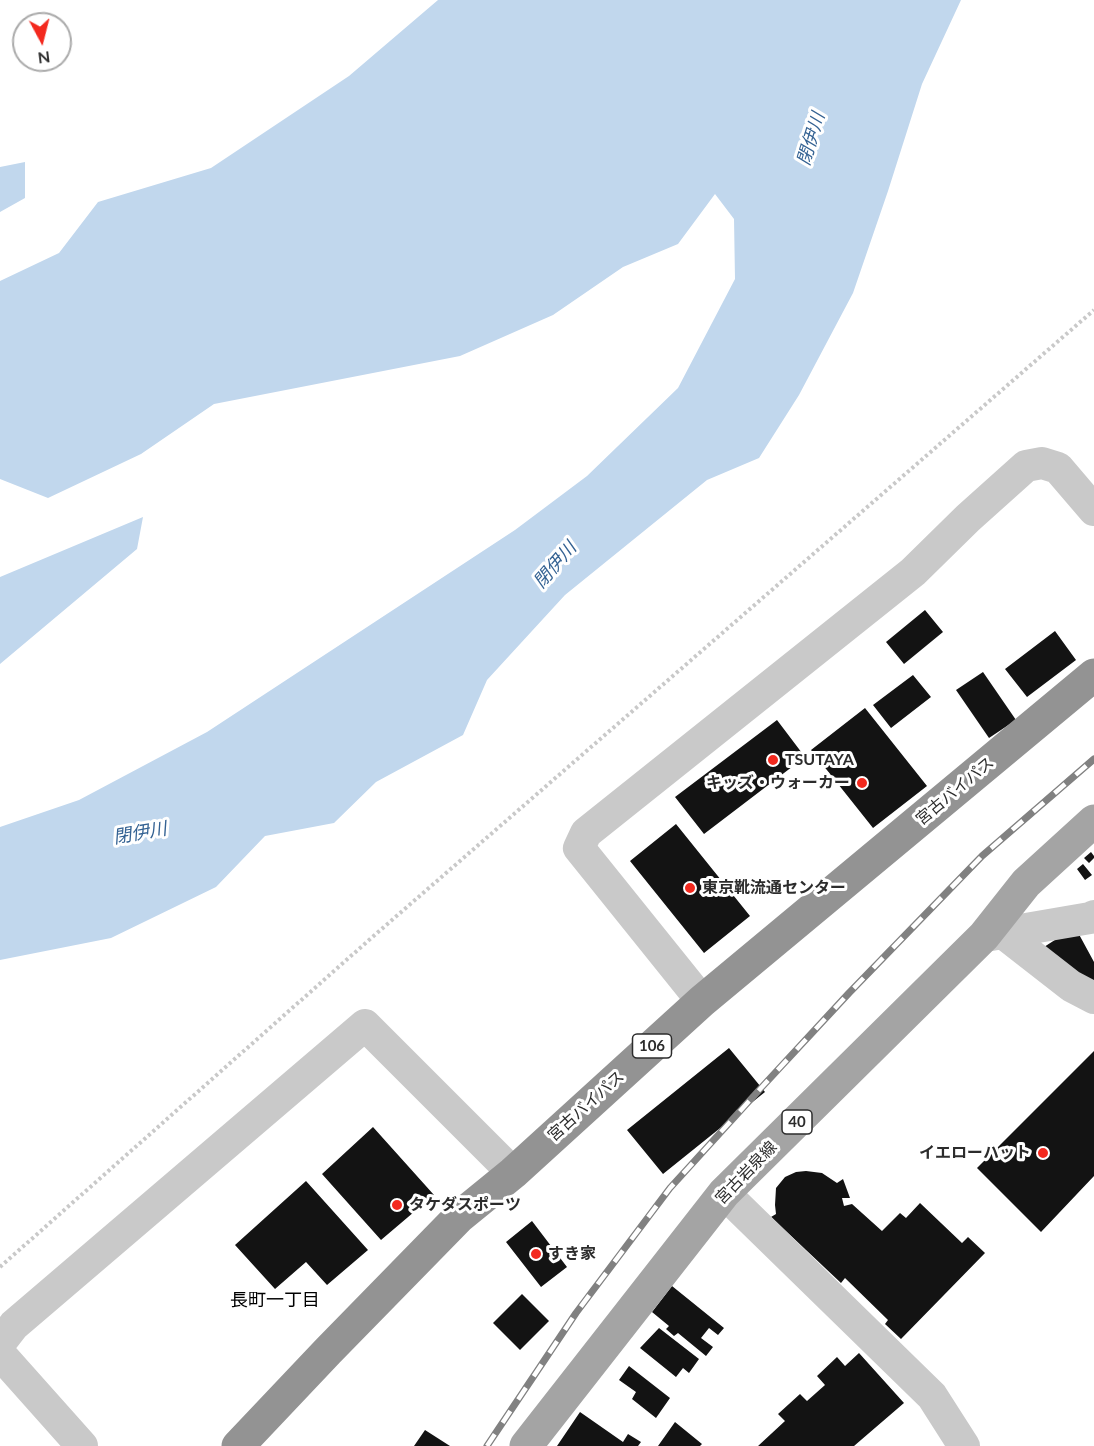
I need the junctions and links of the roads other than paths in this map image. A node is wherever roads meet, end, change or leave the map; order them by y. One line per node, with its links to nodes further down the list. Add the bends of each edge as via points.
1 (1094, 510): 7 (street, via 1058,468 1042,463 1026,466 913,572 586,833 579,848)
2 (1094, 675): 7 (highway, 宮古バイパス / 106)
3 (1094, 821): 5 (main road, 宮古岩泉線 / 40, via 1026,883)
4 (1094, 916): 5 (street)
5 (994, 935): 6 (street); 9 (main road, 宮古岩泉線 / 40)
6 (1094, 998)
7 (702, 1001): 8 (highway, 宮古バイパス / 106)
8 (513, 1173): 10 (street, via 365,1025 14,1325); 13 (highway, 宮古バイパス / 106, via 459,1217)
9 (724, 1193): 14 (main road, 宮古岩泉線 / 40); 15 (street, via 932,1396)
10 (0, 1343)
11 (0, 1354): 12 (street)
12 (82, 1446)
13 (238, 1446)
14 (526, 1446)
15 (964, 1446)

